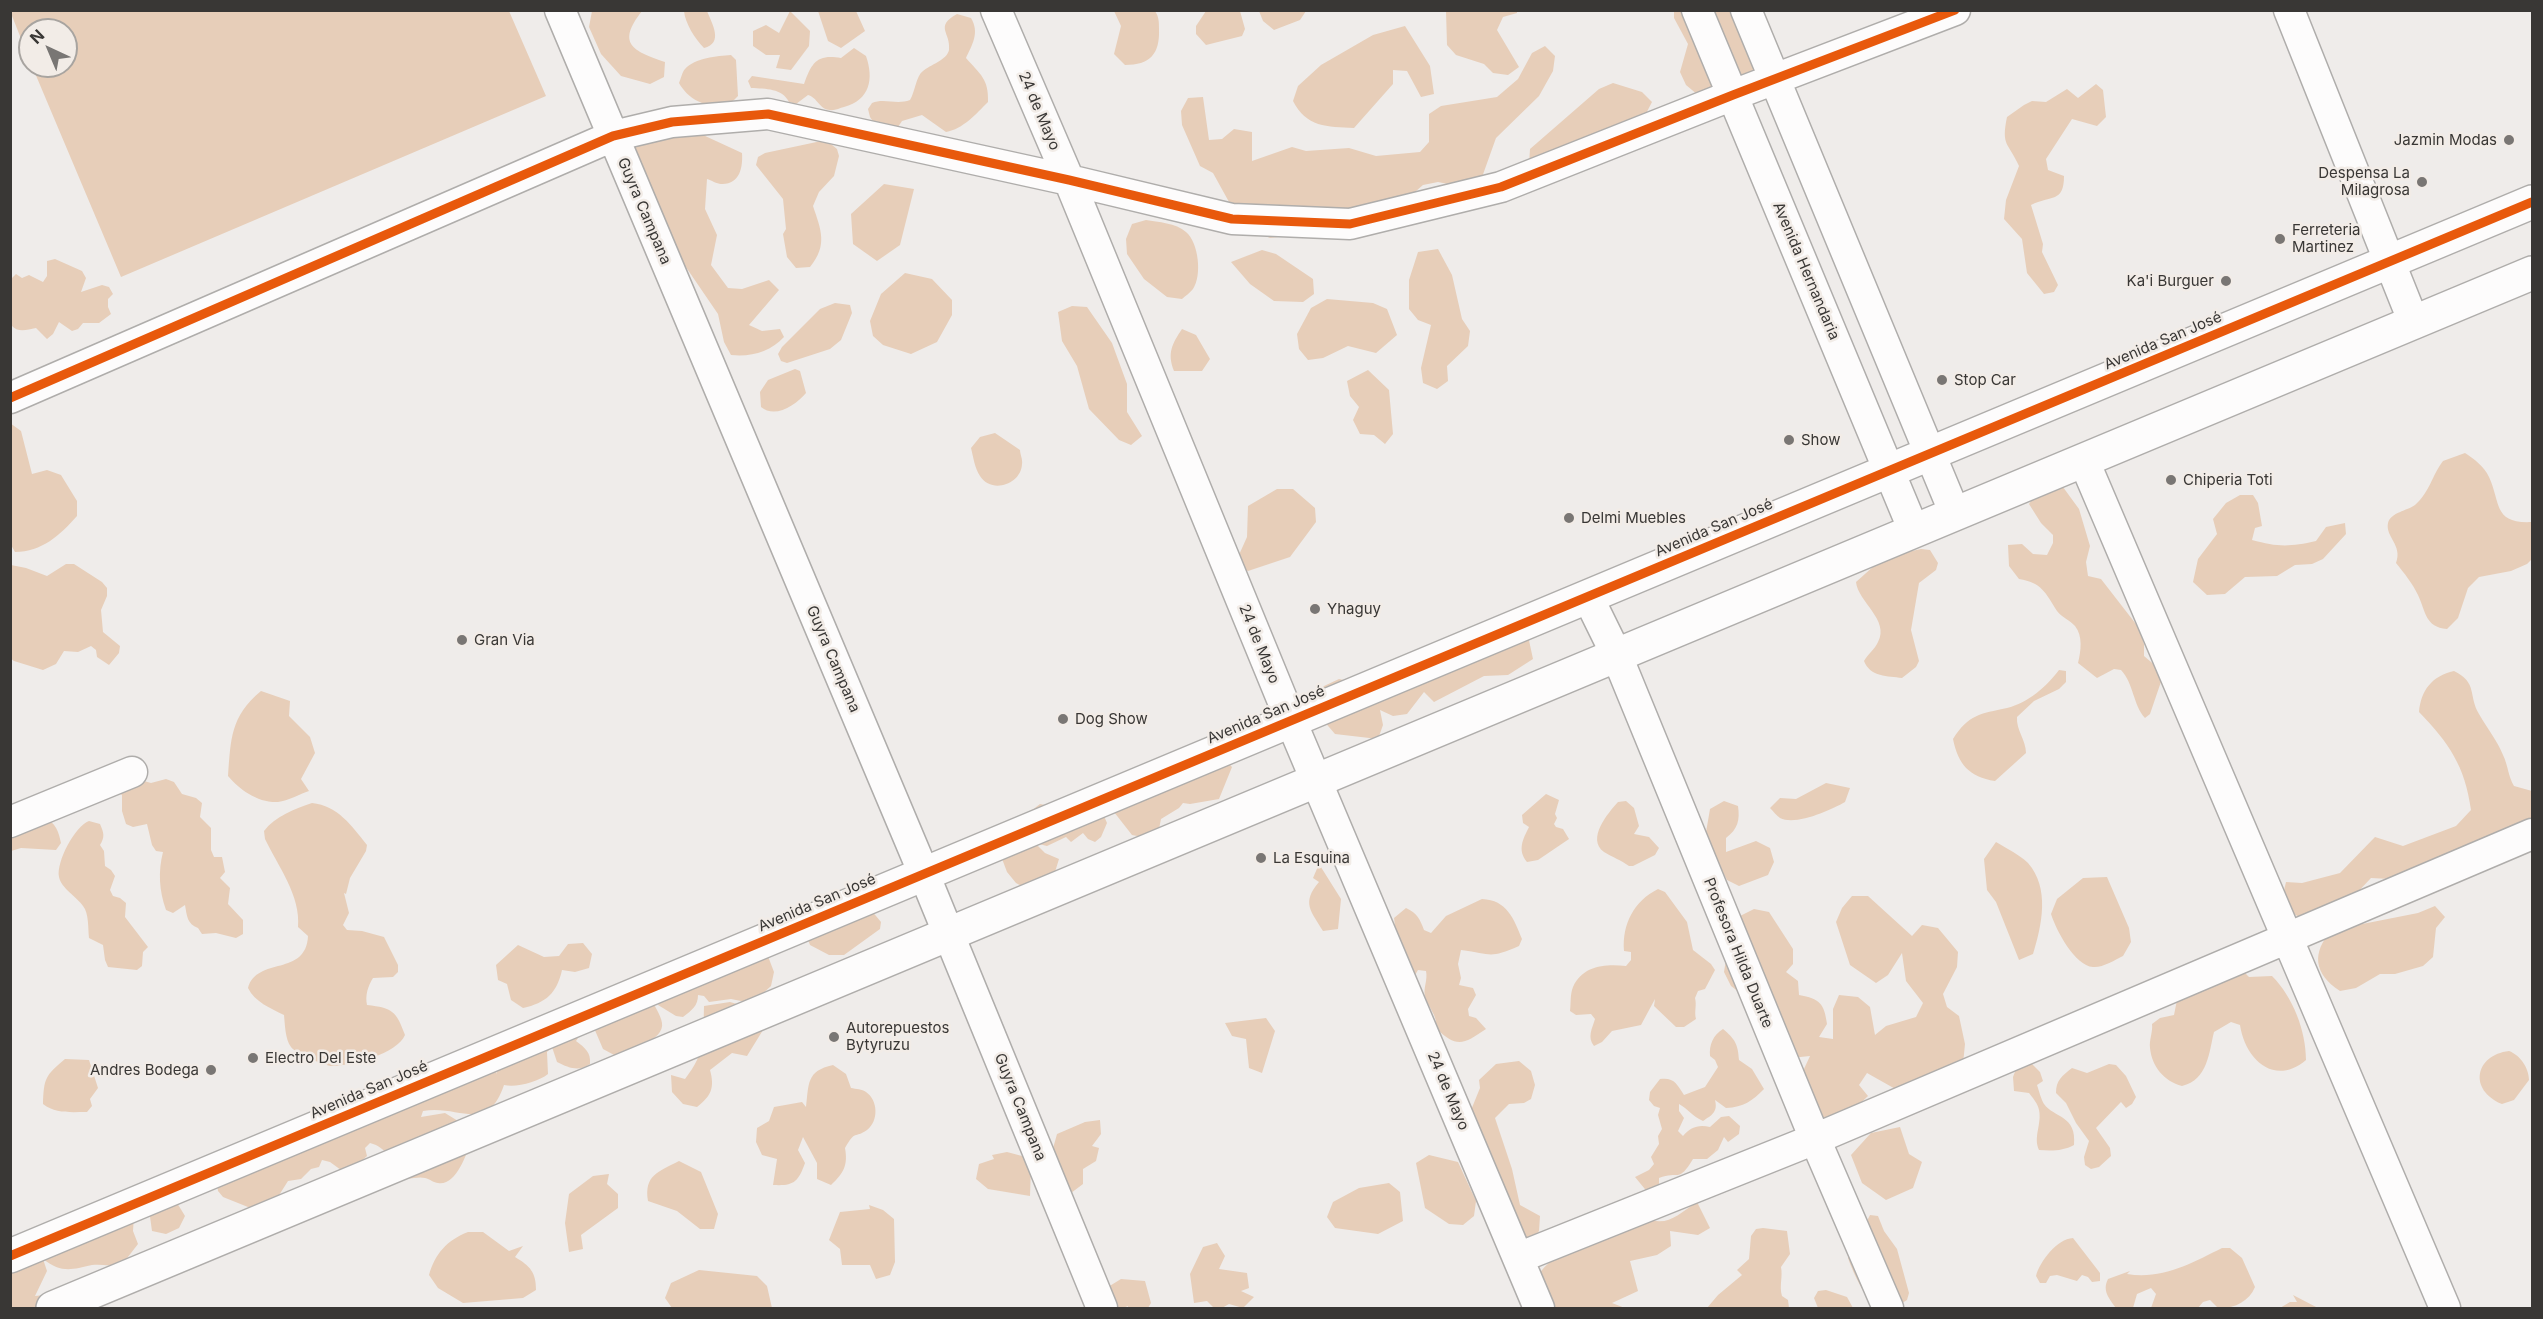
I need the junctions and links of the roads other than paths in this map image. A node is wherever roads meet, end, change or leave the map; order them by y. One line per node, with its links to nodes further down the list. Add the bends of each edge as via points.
1 (560, 10): 9 (street, Guyra Campana)
2 (996, 10): 10 (street, 24 de Mayo)
3 (1697, 10): 8 (street, Avenida Hernandaria)
4 (1746, 10): 7 (street)
5 (1955, 10): 7 (street)
6 (2289, 10): 12 (street)
7 (1775, 80): 8 (street); 16 (street)
8 (1732, 95): 10 (street, via 1501,187 1350,224 1232,219); 18 (street, Avenida Hernandaria)
9 (613, 136): 10 (street, via 672,122 768,114); 15 (street); 28 (street, Guyra Campana)
10 (1069, 180): 23 (street, 24 de Mayo)
11 (2532, 202): 12 (street, Avenida San José)
12 (2390, 262): 14 (street); 16 (street, Avenida San José)
13 (2532, 273): 14 (street)
14 (2414, 322): 17 (street)
15 (10, 398)
16 (1930, 454): 18 (street, Avenida San José); 19 (street)
17 (2084, 461): 19 (street); 30 (street)
18 (1889, 471): 20 (street, Avenida Hernandaria); 21 (street, Avenida San José)
19 (1955, 514): 20 (street)
20 (1914, 531): 22 (street)
21 (1588, 597): 22 (street, Profesora Hilda Duarte); 23 (street, Avenida San José)
22 (1617, 656): 25 (street); 31 (street, Profesora Hilda Duarte)
23 (1291, 721): 25 (street, 24 de Mayo); 28 (street, Avenida San José)
24 (132, 772): 26 (street)
25 (1317, 781): 29 (street); 33 (street, 24 de Mayo)
26 (10, 822)
27 (2532, 834): 30 (street)
28 (924, 874): 29 (street, Guyra Campana); 32 (street, Avenida San José)
29 (949, 934): 34 (street, Guyra Campana); 35 (street)
30 (2288, 937): 31 (street); 38 (street)
31 (1815, 1138): 33 (street); 37 (street, Profesora Hilda Duarte)
32 (10, 1256)
33 (1518, 1258): 36 (street, 24 de Mayo)
34 (1097, 1307)
35 (53, 1308)
36 (1539, 1308)
37 (1888, 1308)
38 (2445, 1308)

